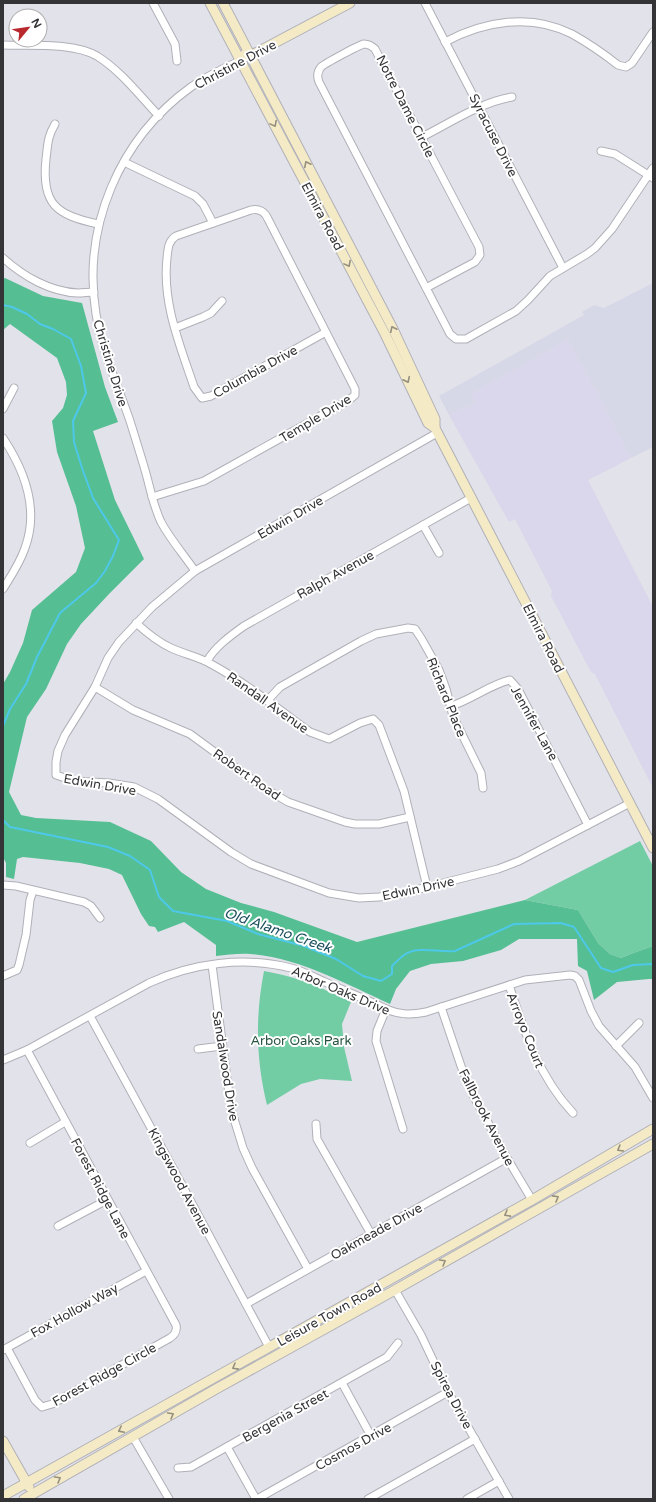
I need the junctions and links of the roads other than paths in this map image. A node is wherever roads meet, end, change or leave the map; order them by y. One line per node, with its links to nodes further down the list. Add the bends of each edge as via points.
1 (153, 3): 11 (street, via 176,44)
2 (211, 3): 9 (main road, via 226,23 241,51); 10 (main road, Elmira Road)
3 (223, 3): 9 (main road, Elmira Road)
4 (350, 3): 9 (main road, Christine Drive)
5 (425, 3): 7 (street, Syracuse Drive)
6 (653, 32): 7 (street, via 632,63 626,67 618,65 572,34 528,22 481,26)
7 (445, 42): 13 (street, Syracuse Drive)
8 (3, 45): 14 (street, via 79,49 96,56 117,71)
9 (250, 56): 10 (street, Christine Drive); 15 (main road, Elmira Road)
10 (241, 60): 14 (street, Christine Drive, via 191,87); 15 (main road, via 248,63 268,99); 34 (main road, Elmira Road, one-way to 34, via 381,327 428,423)
11 (177, 61)
12 (512, 97): 13 (street)
13 (480, 107): 17 (street); 26 (street, Syracuse Drive)
14 (159, 116): 19 (street, Christine Drive, via 138,140)
15 (282, 116): 34 (main road, Elmira Road, one-way to 15, via 435,419 393,329)
16 (55, 124): 24 (street, via 48,135 45,175 48,192 55,205 68,216)
17 (422, 137): 27 (street, Notre Dame Circle, via 480,252 474,263); 27 (street, Notre Dame Circle, via 373,46 361,45 320,68 317,76 319,82)
18 (601, 151): 21 (street, via 615,154)
19 (124, 162): 23 (street, via 195,196 204,204); 24 (street, Christine Drive, via 112,183)
20 (653, 168): 21 (street)
21 (651, 176): 26 (street, via 606,237 588,254)
22 (261, 210): 23 (street, Columbia Drive, via 253,209); 31 (street, Temple Drive)
23 (213, 223): 30 (street, Columbia Drive, via 176,236 169,245 166,291)
24 (98, 224): 28 (street, Christine Drive, via 93,272)
25 (3, 258): 28 (street, via 24,275 56,289 77,293)
26 (563, 268): 27 (street, Notre Dame Circle, via 550,276 522,306 466,339 456,339 450,334)
27 (426, 288)
28 (94, 292): 36 (street, Christine Drive, via 102,337)
29 (222, 301): 30 (street, via 207,315)
30 (175, 328): 31 (street, Columbia Drive, via 194,387 202,398 211,396)
31 (326, 332): 36 (street, Temple Drive, via 355,389 355,395 204,481)
32 (14, 388): 33 (street)
33 (3, 409)
34 (436, 431): 37 (main road, Elmira Road); 40 (street, Edwin Drive)
35 (3, 438): 41 (street, via 26,483 31,514 25,549)
36 (152, 497): 40 (street, Christine Drive, via 164,527)
37 (471, 498): 38 (street, Ralph Avenue); 48 (main road, Elmira Road)
38 (422, 525): 39 (street); 43 (street, Ralph Avenue, via 244,626 210,654)
39 (439, 553)
40 (195, 571): 42 (street, Edwin Drive)
41 (3, 589)
42 (136, 623): 43 (street, Randall Avenue, via 171,648); 44 (street, Edwin Drive, via 108,658)
43 (207, 661): 45 (street, Randall Avenue)
44 (95, 687): 49 (street, Robert Road, via 132,710 190,734 261,786 288,802 355,824 379,824); 53 (street, Edwin Drive, via 65,735 58,751 56,775 74,781 134,787 158,799 250,864 328,893 359,898 378,897)
45 (267, 701): 46 (street, Richard Place, via 280,687 361,641 376,634 411,628 417,631 439,670); 49 (street, Randall Avenue, via 310,732 329,739 373,718 379,725 404,791)
46 (451, 706): 47 (street, Richard Place, via 481,773); 50 (street, Jennifer Lane, via 510,680 518,689)
47 (483, 788)
48 (630, 803): 50 (street, Edwin Drive); 51 (main road, Elmira Road)
49 (410, 817): 53 (street, Randall Avenue)
50 (588, 825): 53 (street, Edwin Drive, via 519,861)
51 (653, 848)
52 (3, 886): 54 (street, via 16,886)
53 (427, 887)
54 (33, 891): 55 (street, via 84,902 91,906); 57 (street, via 19,965 17,970)
55 (100, 918)
56 (212, 965): 60 (street, Arbor Oaks Drive, via 237,962 267,963 291,968); 61 (street, Arbor Oaks Drive, via 166,975); 63 (street, Sandalwood Drive)
57 (3, 976)
58 (509, 985): 59 (street, Arbor Oaks Drive); 64 (street, Arbor Oaks Drive, via 551,976 575,976 581,983 595,1019); 69 (street, Arroyo Court, via 536,1060)
59 (441, 1007): 60 (street, Arbor Oaks Drive, via 412,1015 398,1014); 76 (street, Fallbrook Avenue, via 473,1095)
60 (386, 1009): 72 (street, via 377,1031 376,1041)
61 (90, 1016): 66 (street, Arbor Oaks Drive); 86 (street, Kingswood Avenue)
62 (639, 1023): 64 (street)
63 (222, 1046): 65 (street); 83 (street, Sandalwood Drive, via 231,1109 243,1148)
64 (616, 1046): 68 (street, Arbor Oaks Drive, via 635,1067)
65 (198, 1049)
66 (27, 1050): 67 (street, Arbor Oaks Drive); 70 (street, Forest Ridge Lane)
67 (3, 1060)
68 (653, 1098)
69 (573, 1113)
70 (65, 1122): 74 (street); 77 (street, Forest Ridge Lane)
71 (316, 1124): 81 (street, via 317,1139)
72 (403, 1129)
73 (653, 1129): 78 (main road, Leisure Town Road, one-way to 78)
74 (30, 1143)
75 (653, 1144): 79 (main road, Leisure Town Road, one-way to 75)
76 (507, 1158): 78 (street, Fallbrook Avenue); 81 (street, Oakmeade Drive)
77 (108, 1200): 80 (street); 84 (street, Forest Ridge Lane)
78 (532, 1200): 79 (main road, via 530,1206); 82 (main road, Leisure Town Road, one-way to 82)
79 (512, 1223): 85 (main road, Leisure Town Road, one-way to 79)
80 (58, 1226)
81 (370, 1234): 83 (street, Oakmeade Drive)
82 (457, 1242): 85 (main road, via 399,1281); 89 (main road, Leisure Town Road)
83 (308, 1270): 86 (street, Oakmeade Drive)
84 (146, 1271): 87 (street, Forest Ridge Lane); 90 (street, Fox Hollow Way)
85 (395, 1290): 92 (main road, Leisure Town Road); 93 (street, Spirea Drive, via 421,1335)
86 (246, 1304): 89 (street, Kingswood Avenue)
87 (176, 1325): 90 (street, Forest Ridge Circle, via 173,1336 52,1404 42,1407 35,1400)
88 (398, 1344): 91 (street, Bergenia Street, via 387,1357)
89 (269, 1347): 92 (main road, via 259,1360); 101 (main road, Leisure Town Road, one-way to 101)
90 (5, 1349)
91 (342, 1383): 94 (street); 98 (street, Bergenia Street)
92 (216, 1389): 95 (main road, Leisure Town Road, one-way to 92)
93 (448, 1392): 94 (street, Cosmos Drive); 96 (street, Spirea Drive)
94 (371, 1436): 106 (street, Cosmos Drive)
95 (133, 1437): 102 (main road, Leisure Town Road, one-way to 95); 105 (street)
96 (475, 1439): 100 (street, Spirea Drive); 107 (street)
97 (3, 1441): 101 (main road)
98 (228, 1447): 99 (street, Bergenia Street, via 191,1467); 106 (street)
99 (178, 1468)
100 (499, 1481): 108 (street); 109 (street, Spirea Drive)
101 (27, 1483): 102 (main road); 103 (main road, Leisure Town Road)
102 (33, 1494): 104 (main road, Leisure Town Road)
103 (3, 1496)
104 (24, 1499)
105 (169, 1499)
106 (257, 1499)
107 (368, 1499)
108 (467, 1499)
109 (509, 1499)

